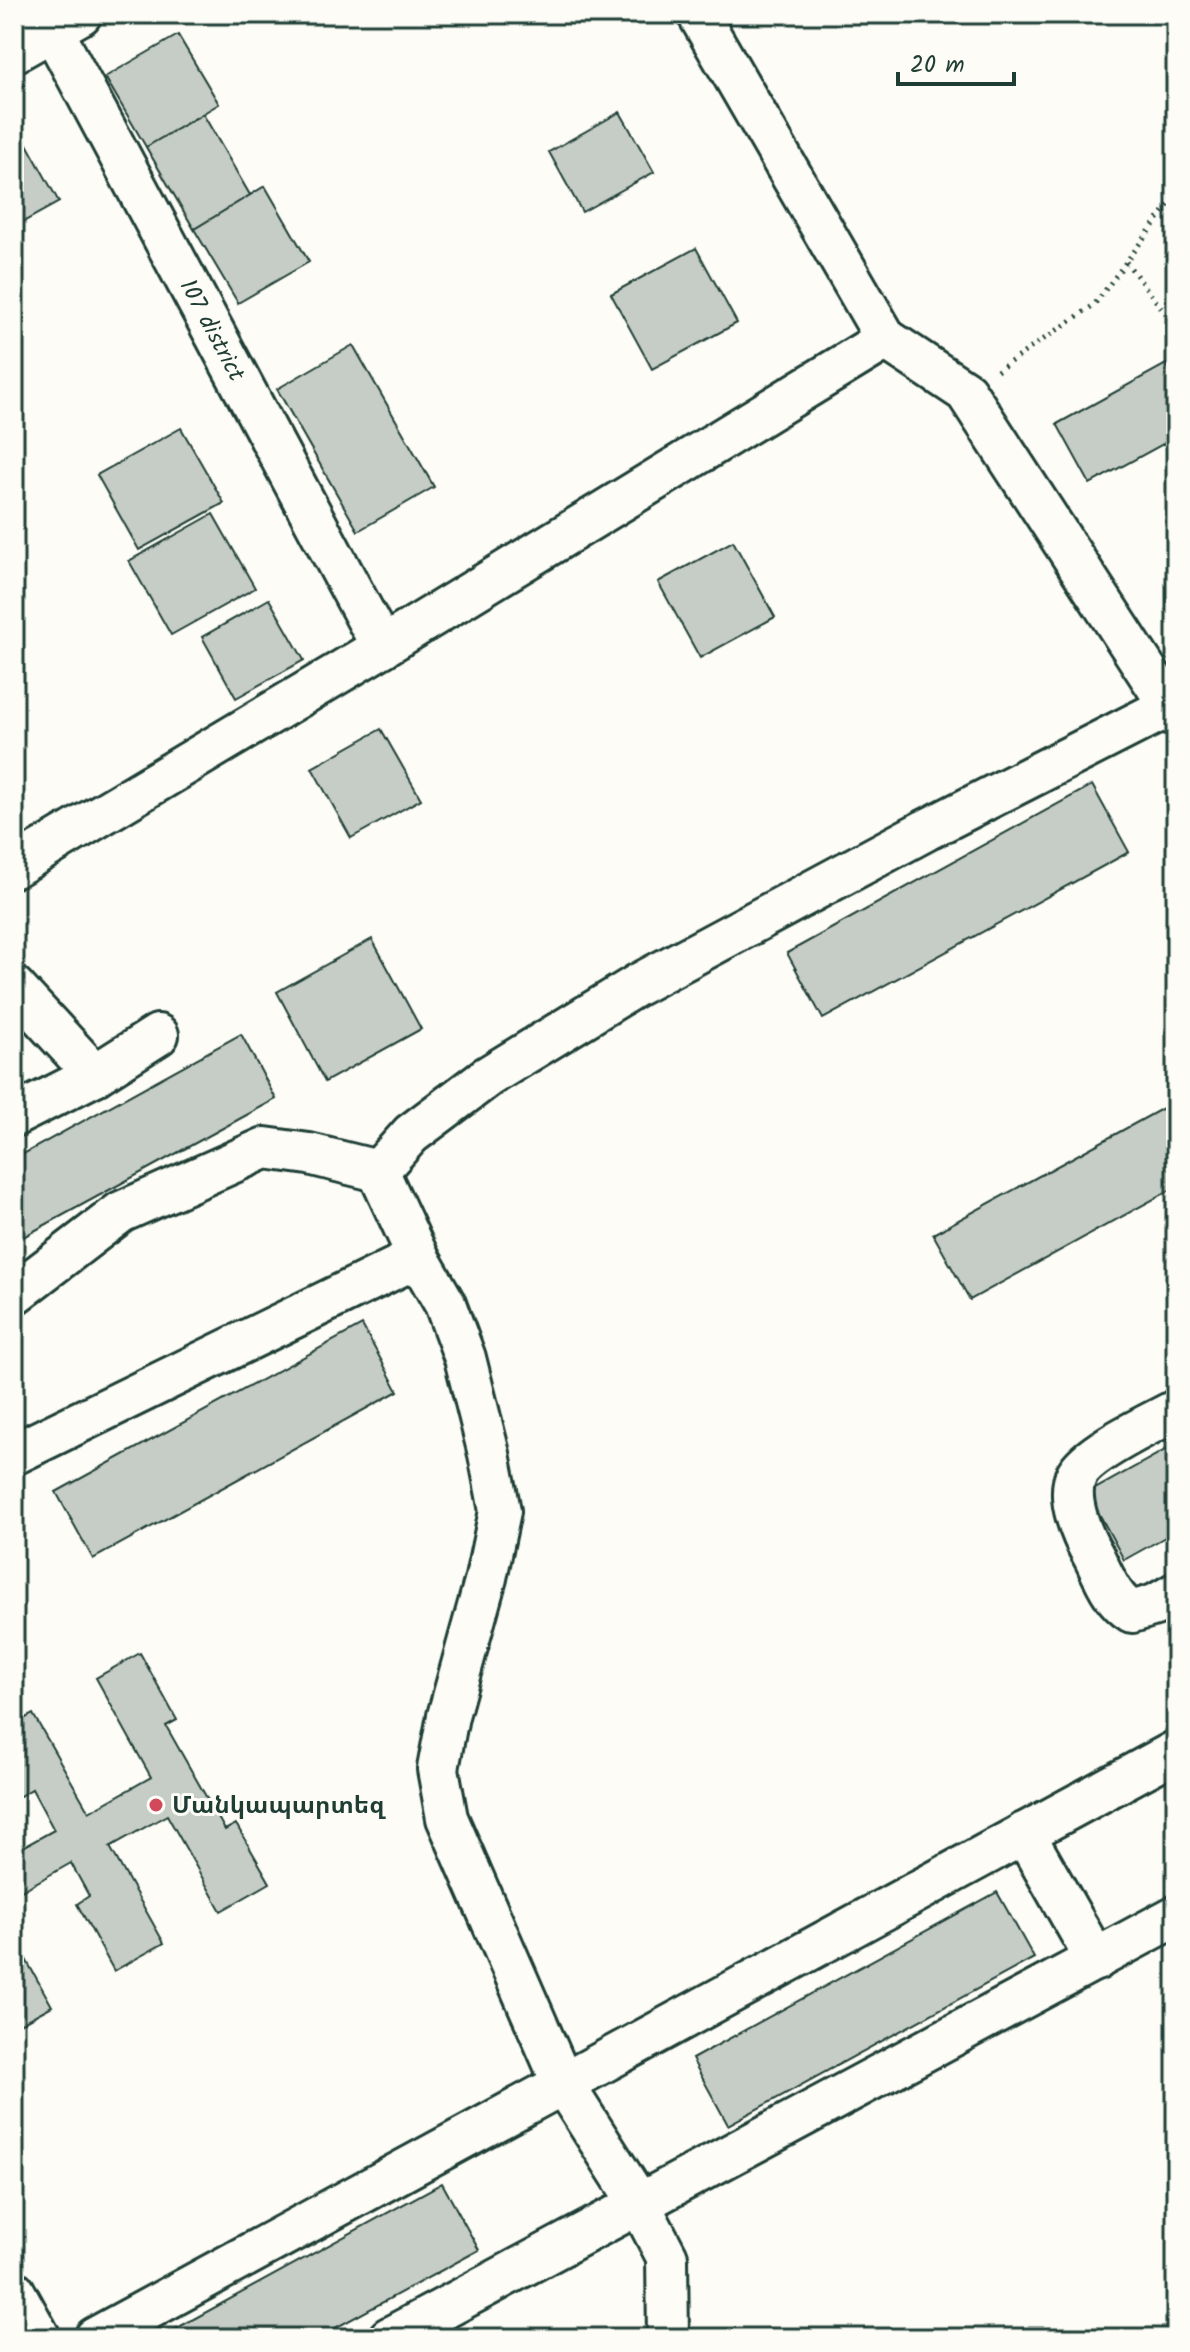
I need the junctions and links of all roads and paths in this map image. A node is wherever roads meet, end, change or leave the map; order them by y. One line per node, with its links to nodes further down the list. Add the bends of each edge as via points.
1 (698, 14): 7 (street)
2 (59, 19): 3 (street); 9 (street, 107 district)
3 (14, 52)
4 (1176, 195): 5 (path)
5 (1126, 262): 6 (path); 8 (path, via 1094,305)
6 (1176, 327)
7 (886, 339): 8 (street); 9 (street)
8 (966, 392): 10 (street)
9 (382, 647): 11 (street)
10 (1173, 711): 16 (street, via 926,830 637,985 487,1077 411,1134)
11 (14, 867)
12 (14, 987): 14 (street)
13 (158, 1035): 14 (street)
14 (95, 1075): 15 (street)
15 (14, 1116)
16 (378, 1171): 17 (street); 18 (street, via 265,1148 121,1212)
17 (418, 1257): 20 (street); 26 (street, via 445,1304 465,1358 500,1511 438,1769 447,1818)
18 (14, 1294)
19 (1176, 1410): 21 (street, via 1095,1456 1077,1475 1073,1501 1089,1548 1119,1604 1132,1612)
20 (14, 1454)
21 (1176, 1593)
22 (1176, 1751): 23 (street)
23 (1024, 1833): 25 (street); 26 (street)
24 (1176, 1916): 25 (street)
25 (1096, 1960): 27 (street)
26 (562, 2082): 27 (street); 30 (street)
27 (640, 2205): 31 (street); 32 (street, via 667,2257)
28 (14, 2291): 29 (street)
29 (40, 2338)
30 (95, 2338)
31 (389, 2338)
32 (668, 2338)

